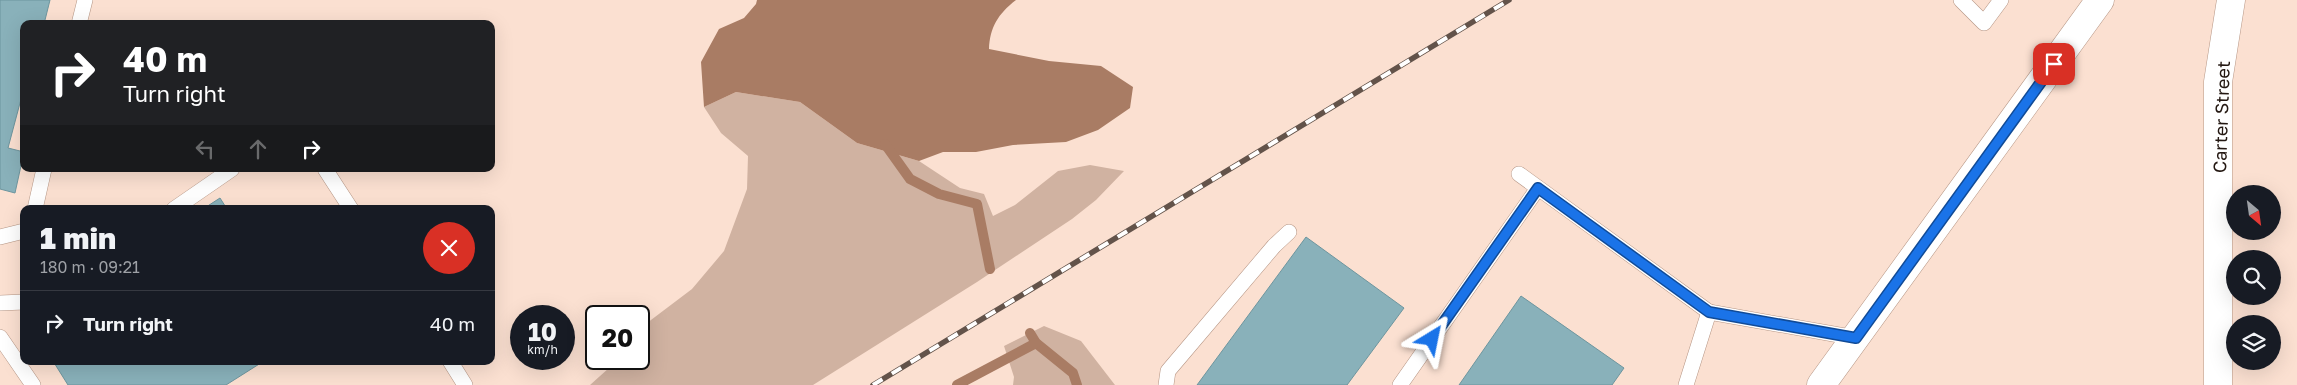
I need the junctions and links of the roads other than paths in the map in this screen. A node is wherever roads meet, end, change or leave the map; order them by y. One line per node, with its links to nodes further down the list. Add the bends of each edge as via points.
1 (85, 0): 6 (lane)
2 (1961, 0): 3 (lane, via 1984,23)
3 (2001, 0)
4 (2100, 0): 22 (main road)
5 (2231, 0): 30 (main road, Carter Street, via 2218,82)
6 (80, 20)
7 (43, 172): 12 (lane)
8 (228, 172): 13 (lane)
9 (327, 172): 14 (lane)
10 (1519, 174): 11 (lane)
11 (1538, 188): 20 (lane); 27 (lane)
12 (36, 205)
13 (180, 205)
14 (348, 205)
15 (20, 232): 17 (lane)
16 (1289, 232): 26 (lane, via 1168,371)
17 (0, 237)
18 (20, 302): 19 (lane)
19 (0, 303)
20 (1709, 312): 22 (lane); 28 (lane)
21 (0, 337): 24 (lane)
22 (1856, 338): 29 (main road)
23 (452, 365): 25 (lane)
24 (33, 385)
25 (465, 385)
26 (1166, 385)
27 (1400, 385)
28 (1686, 385)
29 (1822, 385)
30 (2218, 385)

